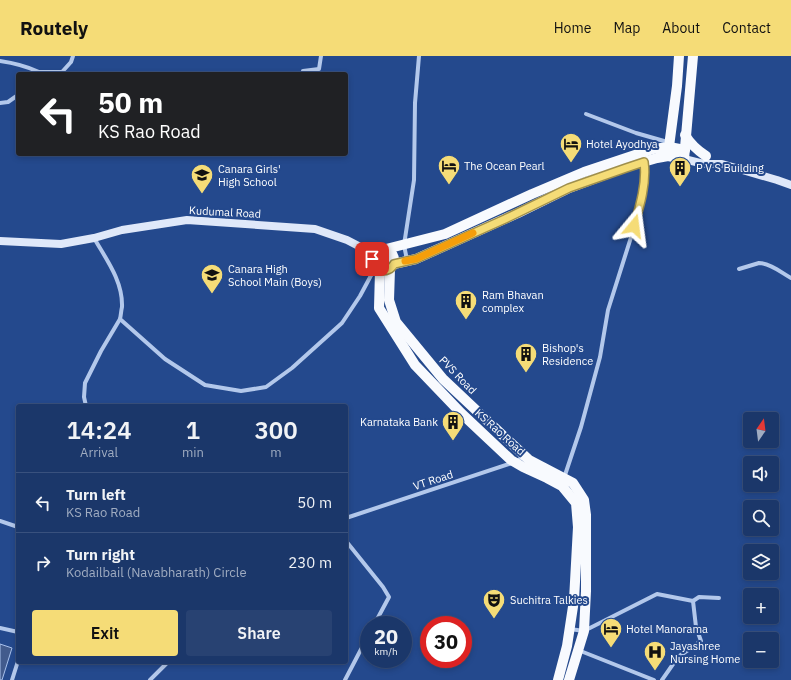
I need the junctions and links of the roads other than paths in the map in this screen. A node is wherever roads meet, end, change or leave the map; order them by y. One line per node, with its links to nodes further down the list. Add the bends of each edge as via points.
1 (73, 56): 9 (street)
2 (321, 56): 7 (street, via 319,69)
3 (419, 56): 23 (street, via 415,102 414,180)
4 (679, 56): 14 (main road)
5 (693, 56): 13 (main road)
6 (0, 61): 8 (street, via 28,67)
7 (303, 71)
8 (36, 72)
9 (62, 72)
10 (16, 96): 11 (street, via 8,102)
11 (0, 103)
12 (586, 114): 14 (street, via 636,133)
13 (685, 136): 15 (main road); 16 (main road, via 695,149)
14 (669, 141): 15 (main road); 17 (main road); 18 (main road, via 657,158)
15 (684, 155): 16 (street); 19 (street, via 704,164)
16 (706, 156): 19 (street)
17 (629, 162): 18 (main road); 23 (main road, via 584,172 445,234); 26 (main road)
18 (644, 162): 34 (street, via 646,173 639,212 608,310 600,357)
19 (722, 164): 20 (street)
20 (791, 185)
21 (94, 238): 22 (street, Kudumal Road, via 61,244); 25 (street, Kudumal Road, via 122,230 187,220 315,229 347,240); 30 (street, via 116,275 122,306)
22 (0, 241)
23 (404, 244): 24 (main road); 26 (street)
24 (386, 249): 25 (main road, via 378,250); 27 (main road, via 394,257)
25 (374, 254): 27 (main road, via 372,263)
26 (408, 261): 27 (main road)
27 (385, 268): 30 (street, via 360,296 342,323 292,368 266,387 241,391 205,385 165,359); 32 (main road, PVS Road, via 389,300 396,322 443,379); 33 (main road, KS Rao Road, via 379,308 415,365 461,413)
28 (739, 269): 29 (street, via 763,263)
29 (791, 278)
30 (120, 319): 31 (street, via 85,383)
31 (86, 404)
32 (525, 456): 33 (street, VT Road); 34 (main road, PVS Road)
33 (515, 462): 35 (street, VT Road); 43 (main road, KS Rao Road, via 562,486 576,503 578,527)
34 (568, 480): 44 (main road, via 584,500 586,515)
35 (348, 517)
36 (0, 521): 37 (street)
37 (16, 526)
38 (348, 543): 41 (street, via 389,597)
39 (719, 598): 40 (street, via 699,597)
40 (693, 601): 44 (street, via 657,594); 56 (street, via 696,628 701,641 678,658)
41 (379, 616)
42 (0, 628): 45 (street)
43 (570, 629): 44 (street); 53 (main road, KS Rao Road)
44 (584, 631): 46 (main road)
45 (16, 632)
46 (578, 650): 54 (main road); 55 (street)
47 (360, 651): 52 (street)
48 (17, 664): 50 (street)
49 (166, 664): 51 (street)
50 (12, 680)
51 (150, 680)
52 (345, 680)
53 (558, 680)
54 (569, 680)
55 (654, 680)
56 (662, 680)

